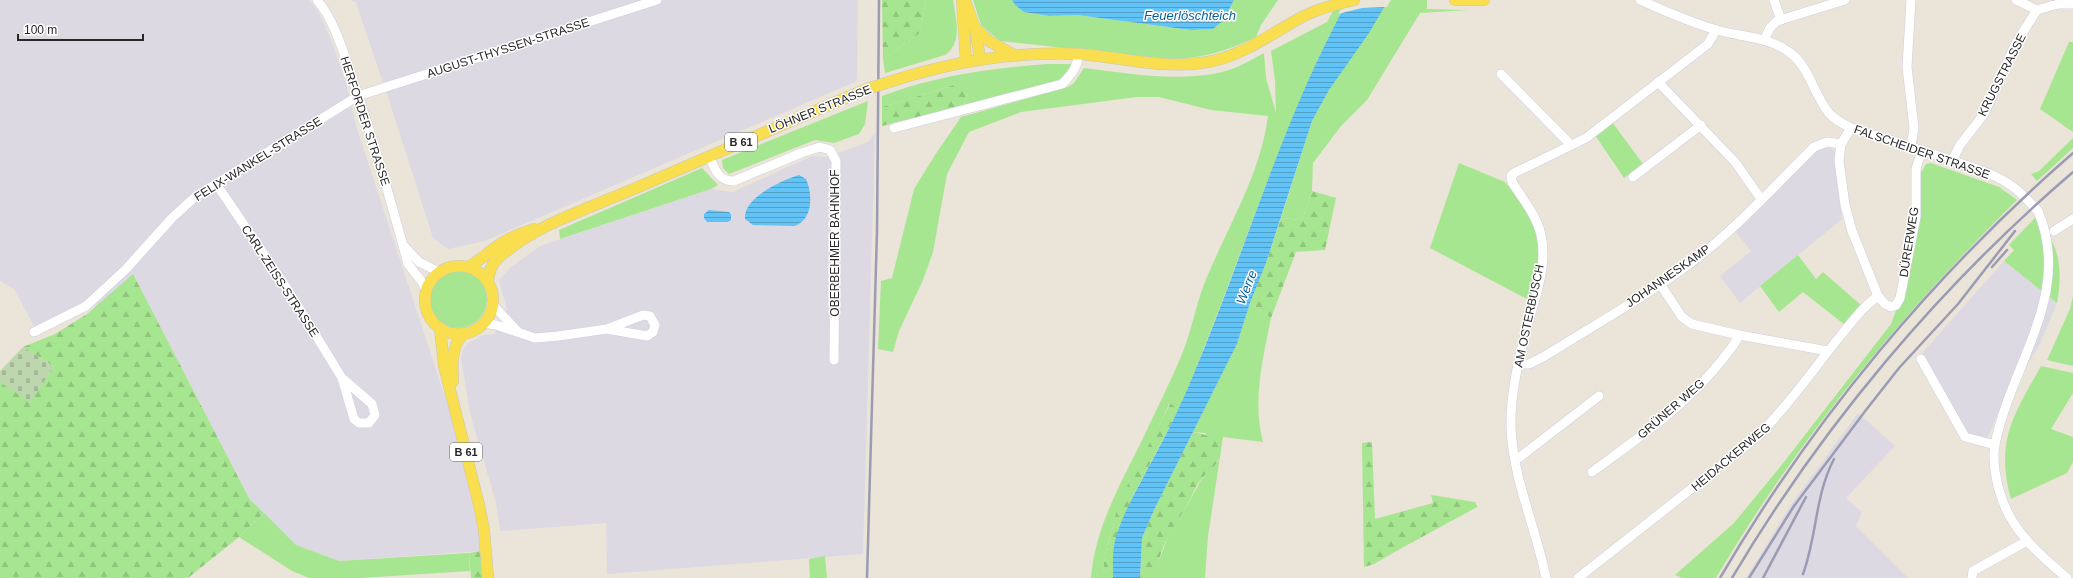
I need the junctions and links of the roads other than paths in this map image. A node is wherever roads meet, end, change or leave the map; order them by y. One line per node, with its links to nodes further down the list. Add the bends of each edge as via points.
1 (317, 0): 26 (street, HERFORDER STRASSE, via 324,8 340,44)
2 (657, 0): 26 (street, AUGUST-THYSSEN-STRASSE)
3 (962, 0): 23 (main road)
4 (965, 0): 17 (main road)
5 (1354, 0): 21 (main road, LÖHNER STRASSE, via 1319,10 1264,40 1209,62 1183,65 1156,64)
6 (1454, 0): 7 (main road)
7 (1484, 0)
8 (1640, 0): 18 (street, FALSCHEIDER STRASSE)
9 (1774, 0): 16 (street)
10 (1845, 0): 16 (street)
11 (1911, 0): 32 (street, via 1907,67 1914,128)
12 (2016, 0): 15 (street)
13 (2058, 2): 14 (street); 15 (street)
14 (2073, 4)
15 (2038, 10): 35 (street, KRUGSTRASSE, via 2016,43 1984,114 1960,145)
16 (1781, 20): 19 (street, via 1770,28)
17 (975, 28): 20 (main road, via 989,41); 22 (main road)
18 (1716, 30): 19 (street, FALSCHEIDER STRASSE); 25 (street, AM OSTERBUSCH, via 1708,44)
19 (1764, 40): 29 (street, FALSCHEIDER STRASSE, via 1778,45 1796,57 1803,65 1828,112 1837,121)
20 (1015, 54): 21 (main road, LÖHNER STRASSE); 22 (main road, LÖHNER STRASSE)
21 (1079, 54): 28 (street, via 1072,75 1062,84)
22 (980, 58): 23 (main road, LÖHNER STRASSE / B 61)
23 (966, 61): 34 (main road, LÖHNER STRASSE / B 61, bridge, via 918,72 868,89)
24 (1501, 74): 31 (street)
25 (1658, 82): 27 (street); 31 (street, AM OSTERBUSCH, via 1586,138)
26 (358, 96): 37 (street, FELIX-WANKEL-STRASSE); 41 (street, HERFORDER STRASSE)
27 (1701, 125): 36 (street); 38 (street, via 1735,162)
28 (894, 128)
29 (1851, 128): 30 (street); 32 (street, FALSCHEIDER STRASSE)
30 (1841, 144): 38 (street, JOHANNESKAMP, via 1827,142 1814,147); 47 (street, via 1840,161 1848,219)
31 (1571, 145): 59 (street, AM OSTERBUSCH, via 1511,176 1512,182 1534,217 1543,242 1538,286)
32 (1911, 147): 33 (street, FALSCHEIDER STRASSE)
33 (1922, 150): 35 (street, FALSCHEIDER STRASSE); 47 (street, DÜRERWEG, via 1916,169 1916,217 1900,298 1892,307)
34 (708, 156): 40 (main road, LÖHNER STRASSE / B 61); 58 (street, OBERBEHMER BAHNHOF, via 719,177 725,181 734,181 801,153 820,147 830,150 836,161)
35 (1952, 161): 39 (street, FALSCHEIDER STRASSE, via 1997,178 2013,187 2040,214 2056,235)
36 (1633, 177)
37 (217, 184): 52 (street, FELIX-WANKEL-STRASSE, via 195,197 172,218 126,268 86,306); 61 (street, CARL-ZEISS-STRASSE, via 286,287)
38 (1761, 199): 45 (street, JOHANNESKAMP, via 1701,255)
39 (2073, 219)
40 (552, 225): 42 (main road, LÖHNER STRASSE / B 61, via 520,233); 44 (main road, LÖHNER STRASSE / B 61, via 498,258 491,267)
41 (403, 245): 43 (street, HERFORDER STRASSE, via 419,262); 46 (street, HERFORDER STRASSE, via 408,264)
42 (467, 267): 43 (main road, via 458,266); 44 (main road, via 479,272)
43 (439, 272): 46 (main road)
44 (488, 282): 48 (main road)
45 (1660, 284): 55 (street, via 1687,322); 59 (street, JOHANNESKAMP, via 1545,356 1529,364)
46 (426, 290): 50 (main road, via 427,312)
47 (1878, 296): 56 (street, HEIDACKERWEG, via 1869,302)
48 (492, 304): 49 (main road, via 491,311); 53 (street)
49 (483, 323): 53 (street); 54 (main road, via 474,330)
50 (440, 328): 54 (main road, via 452,333); 63 (main road, B 61, via 444,366)
51 (607, 329): 53 (street, via 535,338)
52 (34, 332)
53 (519, 332)
54 (464, 333): 63 (main road, B 61, via 456,340 453,353)
55 (1739, 335): 56 (street); 66 (street, GRÜNER WEG, via 1713,372 1690,395)
56 (1828, 351): 70 (street, HEIDACKERWEG, via 1774,420 1758,436)
57 (1921, 359): 64 (street, via 1965,438)
58 (834, 360)
59 (1518, 364): 65 (street, AM OSTERBUSCH, via 1511,426)
60 (2032, 365): 64 (street, via 2008,407)
61 (342, 378): 61 (street, CARL-ZEISS-STRASSE, via 354,419 362,424 372,421 375,415 374,406)
62 (1599, 396): 65 (street)
63 (453, 398): 68 (main road, B 61, via 484,530)
64 (1995, 445): 67 (street, via 1994,464 2002,501 2015,526)
65 (1516, 460): 69 (street, AM OSTERBUSCH)
66 (1592, 472)
67 (2027, 541): 71 (street, via 1973,571); 72 (street)
68 (488, 578)
69 (1546, 578)
70 (1578, 578)
71 (1972, 578)
72 (2067, 578)

